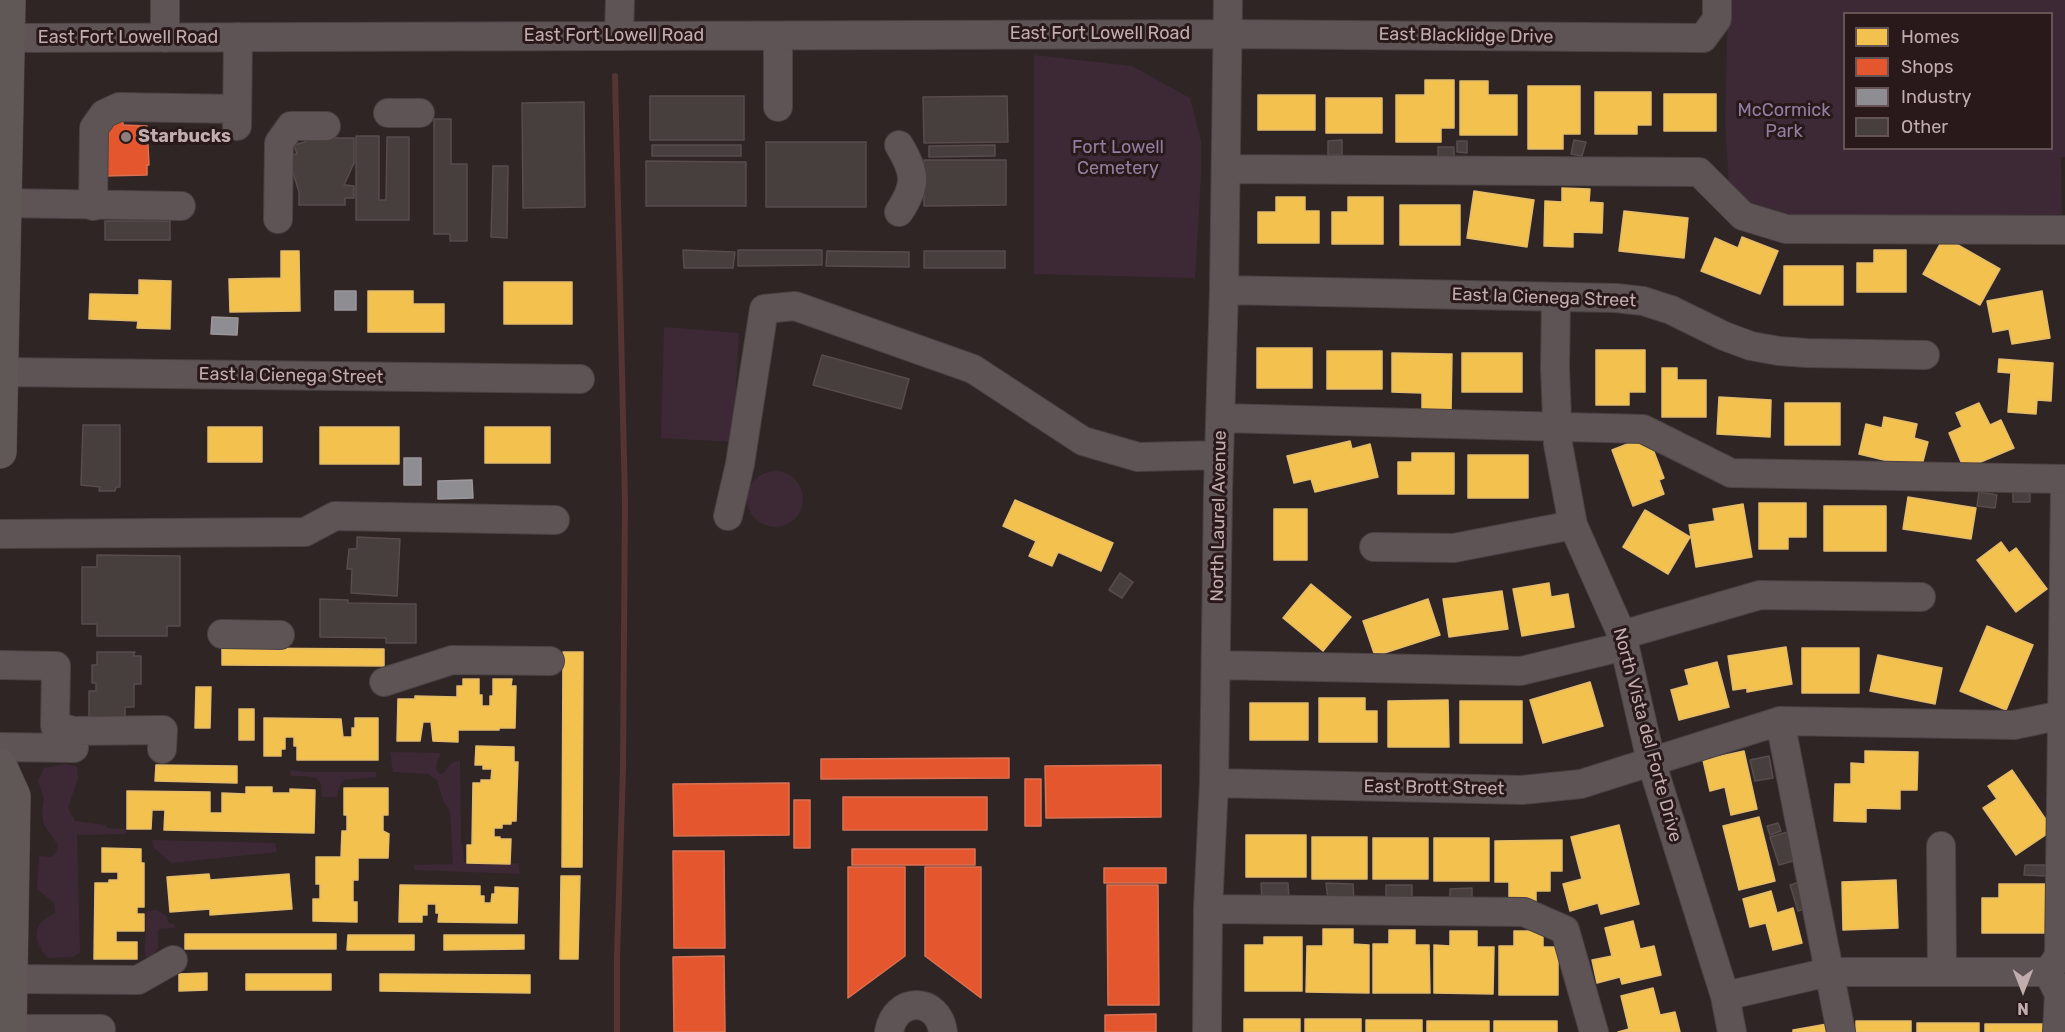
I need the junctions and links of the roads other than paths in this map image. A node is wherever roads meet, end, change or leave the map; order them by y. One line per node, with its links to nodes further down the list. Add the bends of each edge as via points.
1 (9, 0): 10 (main road)
2 (165, 0): 11 (street)
3 (620, 0): 7 (street)
4 (1228, 0): 6 (street, North Laurel Avenue)
5 (1717, 0): 6 (street, East Blacklidge Drive, via 1717,20 1703,38)
6 (1228, 34): 8 (street, East Fort Lowell Road); 17 (street, North Laurel Avenue)
7 (619, 36): 8 (street, East Fort Lowell Road); 9 (street, East Fort Lowell Road)
8 (778, 36): 12 (street)
9 (238, 37): 11 (street, East Fort Lowell Road); 19 (street, via 237,118 119,107 104,114 94,128)
10 (4, 38): 11 (street, East Fort Lowell Road); 18 (main road)
11 (165, 38)
12 (778, 106)
13 (387, 113): 14 (street)
14 (420, 113)
15 (326, 126): 22 (street, via 291,126 279,143)
16 (899, 145): 21 (street, via 911,165 911,193)
17 (1226, 169): 23 (street, via 1699,172 1743,216 1786,229); 24 (street, North Laurel Avenue)
18 (5, 203): 19 (street); 27 (main road)
19 (93, 206): 20 (street)
20 (181, 206)
21 (898, 212)
22 (278, 219)
23 (2065, 230)
24 (1224, 290): 25 (street, East la Cienega Street); 29 (street, North Laurel Avenue)
25 (1556, 297): 26 (street, East la Cienega Street, via 1643,301 1742,342 1779,351); 30 (street, North Vista del Forte Drive)
26 (1925, 355)
27 (1, 363): 28 (street, East la Cienega Street); 31 (main road)
28 (580, 380)
29 (1221, 418): 30 (street); 32 (street, North Laurel Avenue)
30 (1557, 426): 33 (street, via 1643,429 1731,472); 37 (street, North Vista del Forte Drive)
31 (0, 452)
32 (1220, 455): 35 (street, via 1138,458 1083,441 973,369 795,306 764,309 740,465); 46 (street, North Laurel Avenue)
33 (2065, 479)
34 (2065, 488): 48 (street)
35 (728, 516)
36 (555, 520): 38 (street, via 335,516 305,532)
37 (1573, 525): 39 (street, via 1454,548); 43 (street, North Vista del Forte Drive)
38 (0, 534)
39 (1374, 547)
40 (1921, 597): 43 (street, via 1760,595)
41 (222, 634): 42 (street)
42 (280, 635)
43 (1623, 640): 46 (street, via 1521,671); 53 (street, North Vista del Forte Drive)
44 (550, 661): 47 (street, via 452,660)
45 (0, 665): 50 (street, via 56,666 55,726)
46 (1216, 665): 55 (street, North Laurel Avenue)
47 (384, 682)
48 (2062, 715): 49 (street, East Brott Street, via 2014,725); 61 (street, via 2059,956)
49 (1780, 721): 53 (street, East Brott Street); 60 (street)
50 (74, 731): 51 (street, via 74,748); 52 (street, via 163,730)
51 (0, 747)
52 (162, 749)
53 (1651, 761): 55 (street, East Brott Street, via 1581,784 1522,790); 63 (street, North Vista del Forte Drive)
54 (0, 765): 62 (main road, via 14,796)
55 (1214, 783): 57 (street, North Laurel Avenue)
56 (1941, 846): 59 (street)
57 (1208, 909): 68 (street, North Laurel Avenue); 69 (street, via 1524,912 1565,930)
58 (173, 960): 62 (street, via 138,980)
59 (1942, 971): 60 (street); 61 (street)
60 (1829, 972): 63 (street); 71 (street)
61 (2048, 972): 72 (street, via 2059,994)
62 (11, 978): 65 (main road)
63 (1725, 996): 70 (street, North Vista del Forte Drive)
64 (101, 1029): 65 (street)
65 (10, 1030)
66 (889, 1032): 67 (street, via 896,1014 912,1005 921,1005 937,1014)
67 (943, 1032)
68 (1207, 1032)
69 (1594, 1032)
70 (1732, 1032)
71 (1841, 1032)
72 (2057, 1032)

